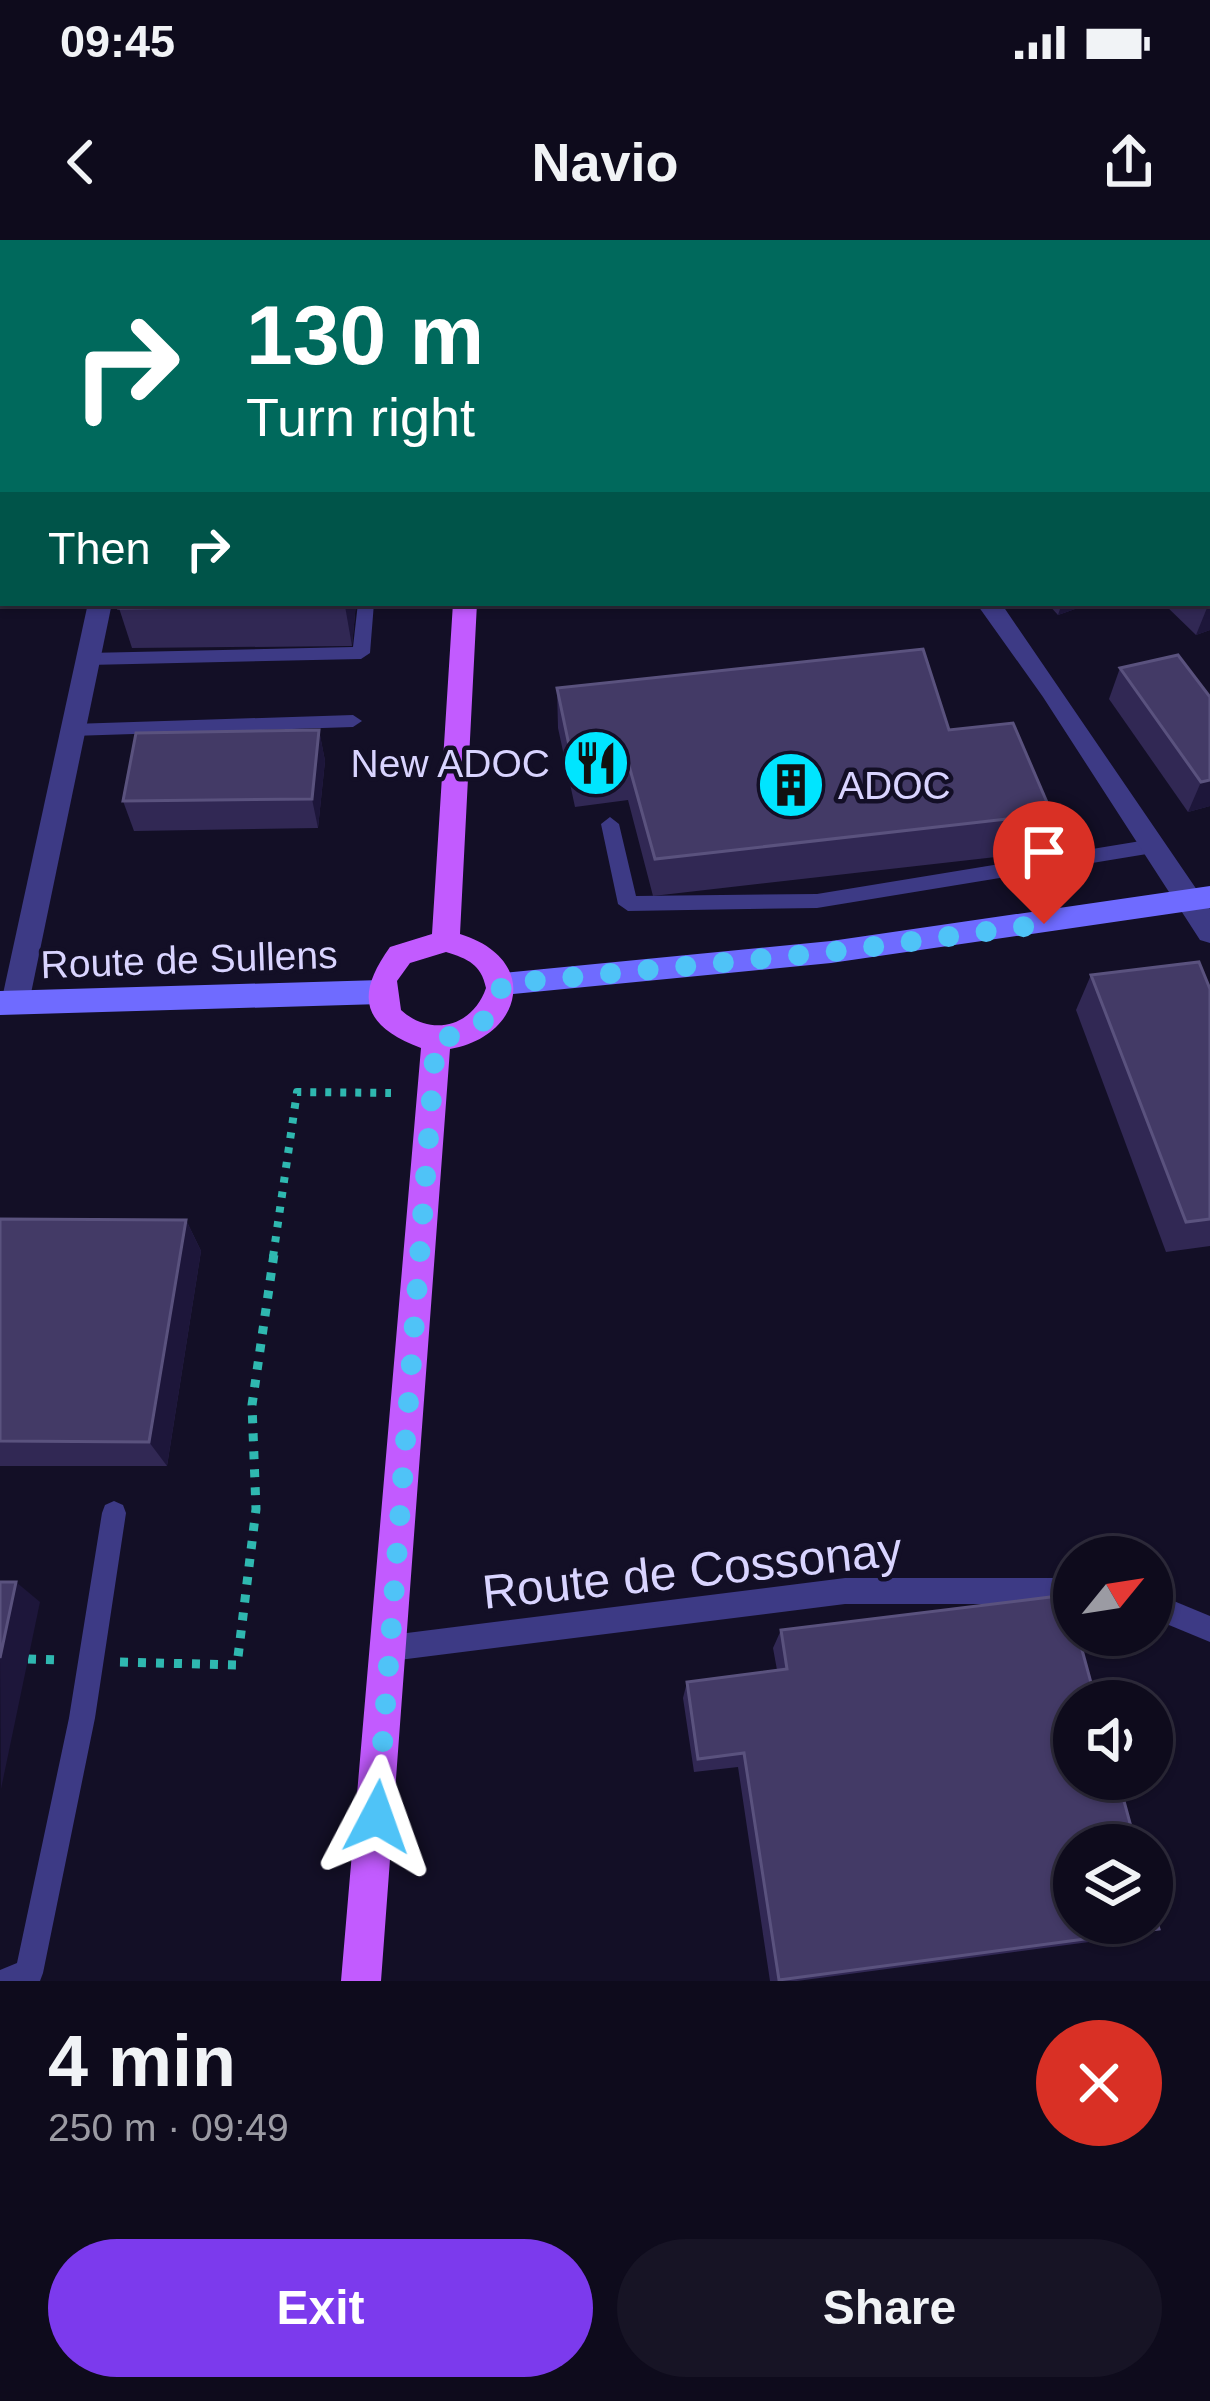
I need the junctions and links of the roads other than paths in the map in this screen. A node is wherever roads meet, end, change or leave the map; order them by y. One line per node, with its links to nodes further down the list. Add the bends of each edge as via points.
1 (99, 606): 5 (street)
2 (365, 606): 5 (lane, via 361,653)
3 (465, 606): 12 (main road)
4 (990, 606): 9 (street)
5 (88, 659): 7 (street)
6 (352, 721): 7 (lane)
7 (72, 730): 15 (street)
8 (610, 824): 9 (lane, via 628,904 817,901)
9 (1153, 846): 10 (street)
10 (1200, 899): 11 (street); 13 (main road, via 831,952)
11 (1210, 932)
12 (446, 941): 13 (main road, via 490,958); 14 (main road, via 400,956)
13 (502, 984): 16 (main road, via 490,1016)
14 (381, 992): 15 (main road, Route de Sullens); 16 (main road, via 396,1024)
15 (8, 1003)
16 (436, 1039): 21 (main road)
17 (114, 1513): 22 (lane, via 29,1973)
18 (1053, 1591): 21 (lane, Route de Cossonay, via 845,1591)
19 (1173, 1614): 20 (lane)
20 (1210, 1629)
21 (391, 1648): 23 (main road)
22 (7, 1981)
23 (361, 1981)

